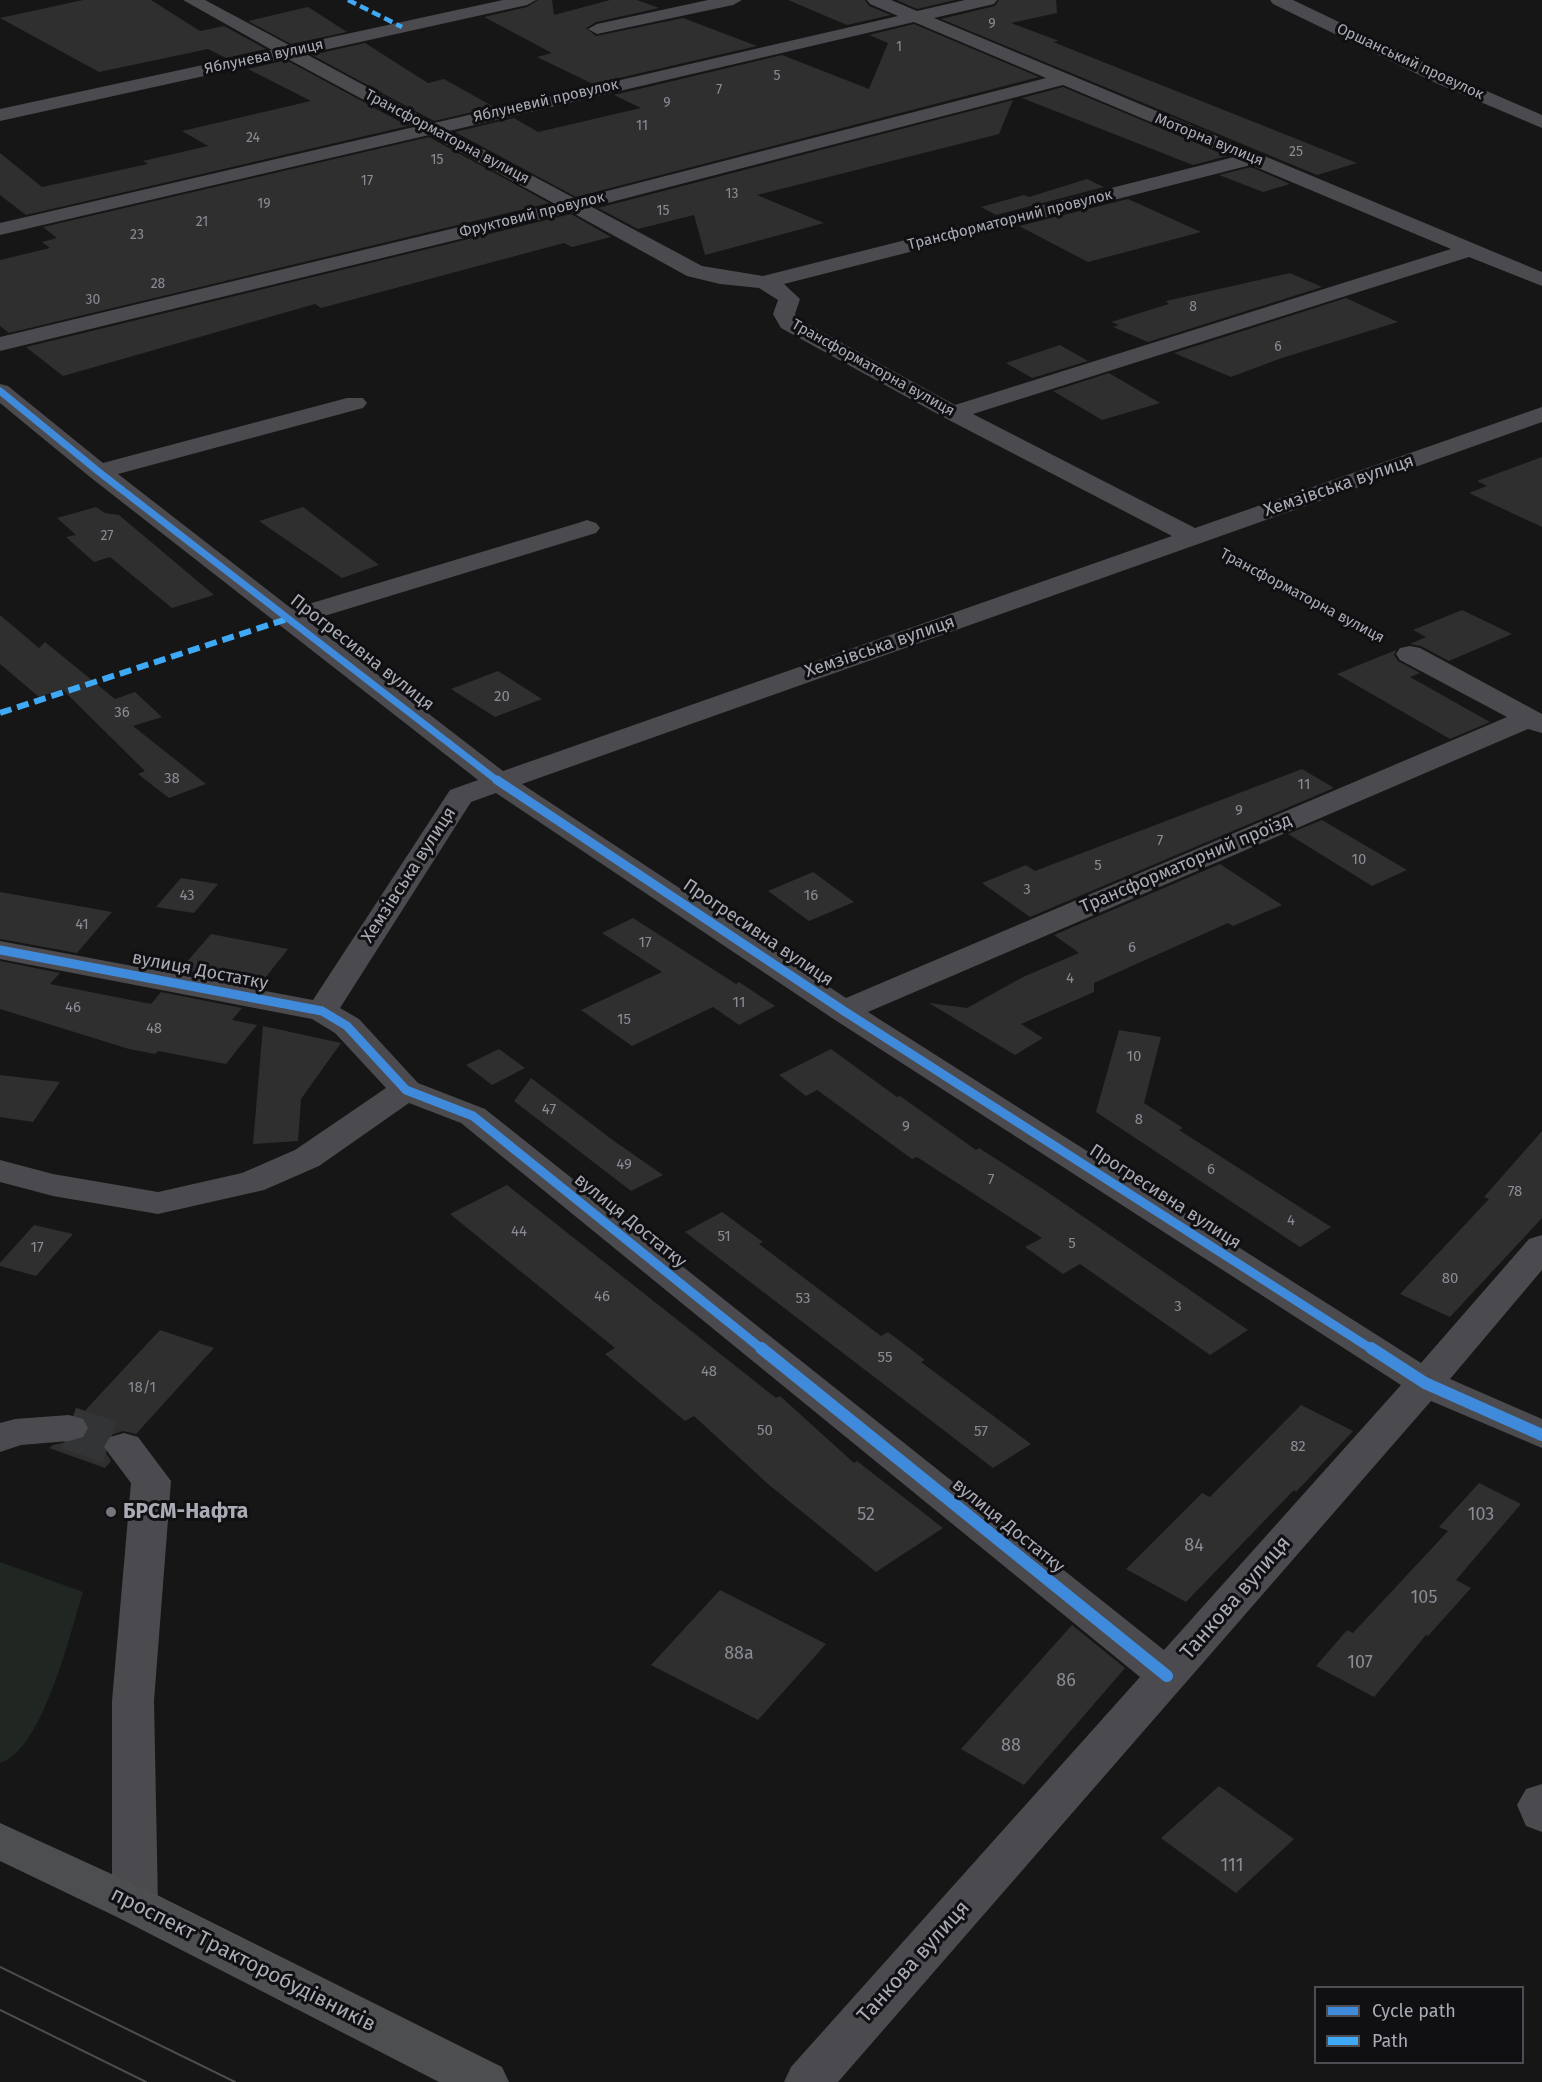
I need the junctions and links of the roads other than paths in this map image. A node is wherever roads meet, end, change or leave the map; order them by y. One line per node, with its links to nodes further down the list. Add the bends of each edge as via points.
1 (192, 0): 9 (street, Трансформаторна вулиця)
2 (527, 0): 9 (street, Яблунева вулиця)
3 (733, 0): 8 (street)
4 (876, 0): 7 (street, Моторна вулиця)
5 (988, 0): 7 (street, Яблуневий провулок)
6 (1287, 1): 12 (street, Оршанський провулок, via 1445,80)
7 (914, 17): 10 (street, Моторна вулиця); 13 (street, Яблуневий провулок)
8 (597, 29)
9 (288, 52): 11 (street, Яблунева вулиця); 13 (street, Трансформаторна вулиця)
10 (1062, 80): 14 (street, Моторна вулиця); 15 (street, Фруктовий провулок)
11 (0, 115)
12 (1542, 122)
13 (429, 128): 15 (street, Трансформаторна вулиця); 16 (street, Яблуневий провулок)
14 (1255, 159): 17 (street, Моторна вулиця); 19 (street, Трансформаторний провулок)
15 (576, 205): 19 (street, Трансформаторна вулиця, via 695,271); 20 (street, Фруктовий провулок)
16 (0, 229)
17 (1470, 250): 18 (street, Моторна вулиця); 23 (street)
18 (1542, 280)
19 (766, 282): 23 (street, Трансформаторна вулиця, via 789,299 784,314 789,323)
20 (0, 344)
21 (0, 391): 25 (street, Прогресивна вулиця)
22 (355, 402): 25 (street)
23 (953, 413): 27 (street, Трансформаторна вулиця)
24 (1542, 414): 27 (street, Хемзівська вулиця)
25 (99, 472): 28 (street, Прогресивна вулиця)
26 (587, 528): 28 (street)
27 (1193, 537): 31 (street, Хемзівська вулиця)
28 (290, 618): 31 (street, Прогресивна вулиця)
29 (1410, 654): 30 (street)
30 (1535, 721): 34 (street, Трансформаторний проїзд)
31 (498, 781): 33 (street, Хемзівська вулиця, via 460,796); 34 (street, Прогресивна вулиця)
32 (0, 950): 33 (street, вулиця Достатку)
33 (322, 1011): 35 (street, вулиця Достатку, via 347,1026)
34 (844, 1011): 38 (street, Прогресивна вулиця)
35 (406, 1090): 36 (street, via 307,1158 252,1182 158,1203 53,1185); 43 (street, вулиця Достатку, via 473,1116)
36 (0, 1171)
37 (1542, 1247): 38 (street, Танкова вулиця)
38 (1425, 1383): 40 (street, Прогресивна вулиця); 43 (street, Танкова вулиця)
39 (69, 1428): 41 (street, via 15,1432)
40 (1542, 1436)
41 (0, 1439)
42 (124, 1447): 47 (street, via 151,1482 134,1701)
43 (1167, 1676): 49 (street, Танкова вулиця)
44 (1542, 1801): 45 (street)
45 (1542, 1814)
46 (0, 1840): 47 (main road, проспект Тракторобудівників)
47 (135, 1905): 48 (main road, проспект Тракторобудівників)
48 (485, 2082)
49 (808, 2082)

